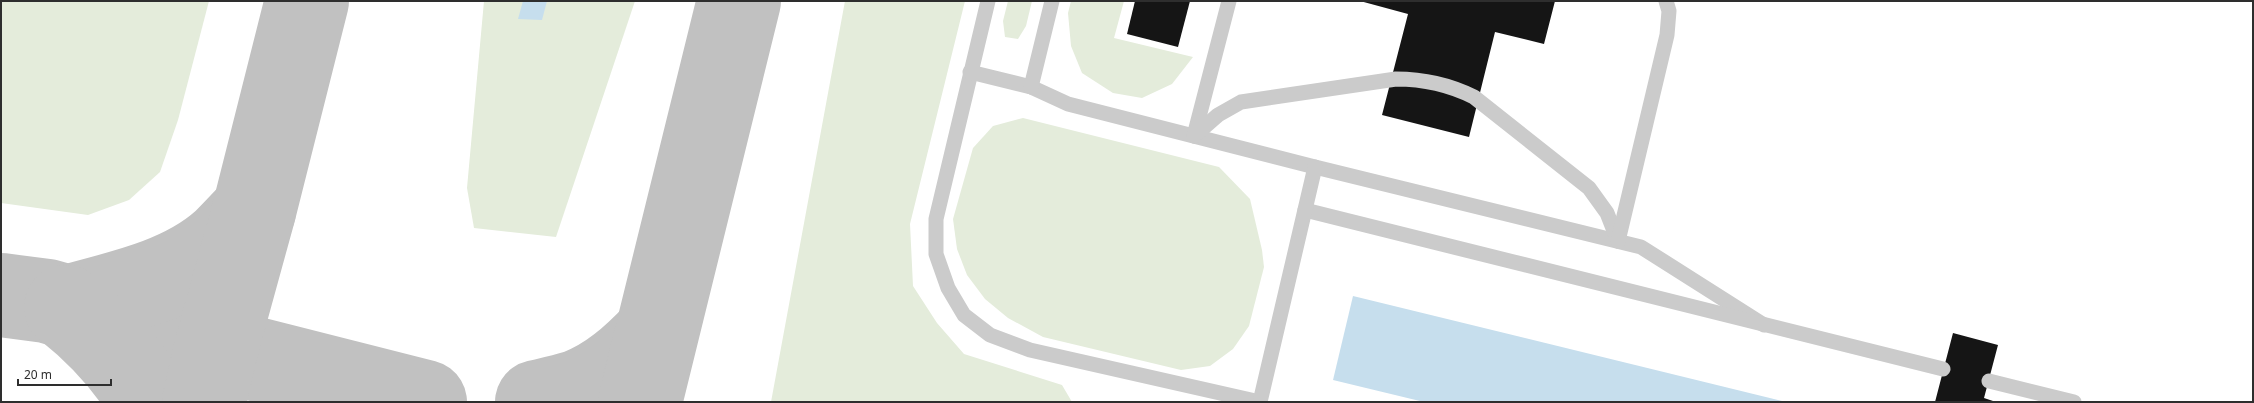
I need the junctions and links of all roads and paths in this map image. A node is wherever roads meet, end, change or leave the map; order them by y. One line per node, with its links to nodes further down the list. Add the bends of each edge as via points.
1 (988, 1): 5 (lane)
2 (1052, 1): 6 (lane)
3 (1229, 1): 7 (lane)
4 (1666, 1): 10 (lane, via 1669,11 1667,35)
5 (970, 72): 6 (lane); 14 (lane, via 936,219 936,254 948,288 964,315 990,334 1030,350)
6 (1031, 87): 7 (lane, via 1068,104)
7 (1194, 136): 8 (lane); 10 (lane, via 1218,115 1242,102 1396,79 1411,79 1457,89 1474,97 1589,188 1607,213)
8 (1316, 167): 9 (lane); 10 (lane)
9 (1305, 210): 11 (lane); 14 (lane)
10 (1618, 241): 11 (lane, via 1641,247)
11 (1764, 325): 12 (lane)
12 (1943, 369)
13 (1989, 381): 15 (lane)
14 (1260, 402)
15 (2074, 402)

